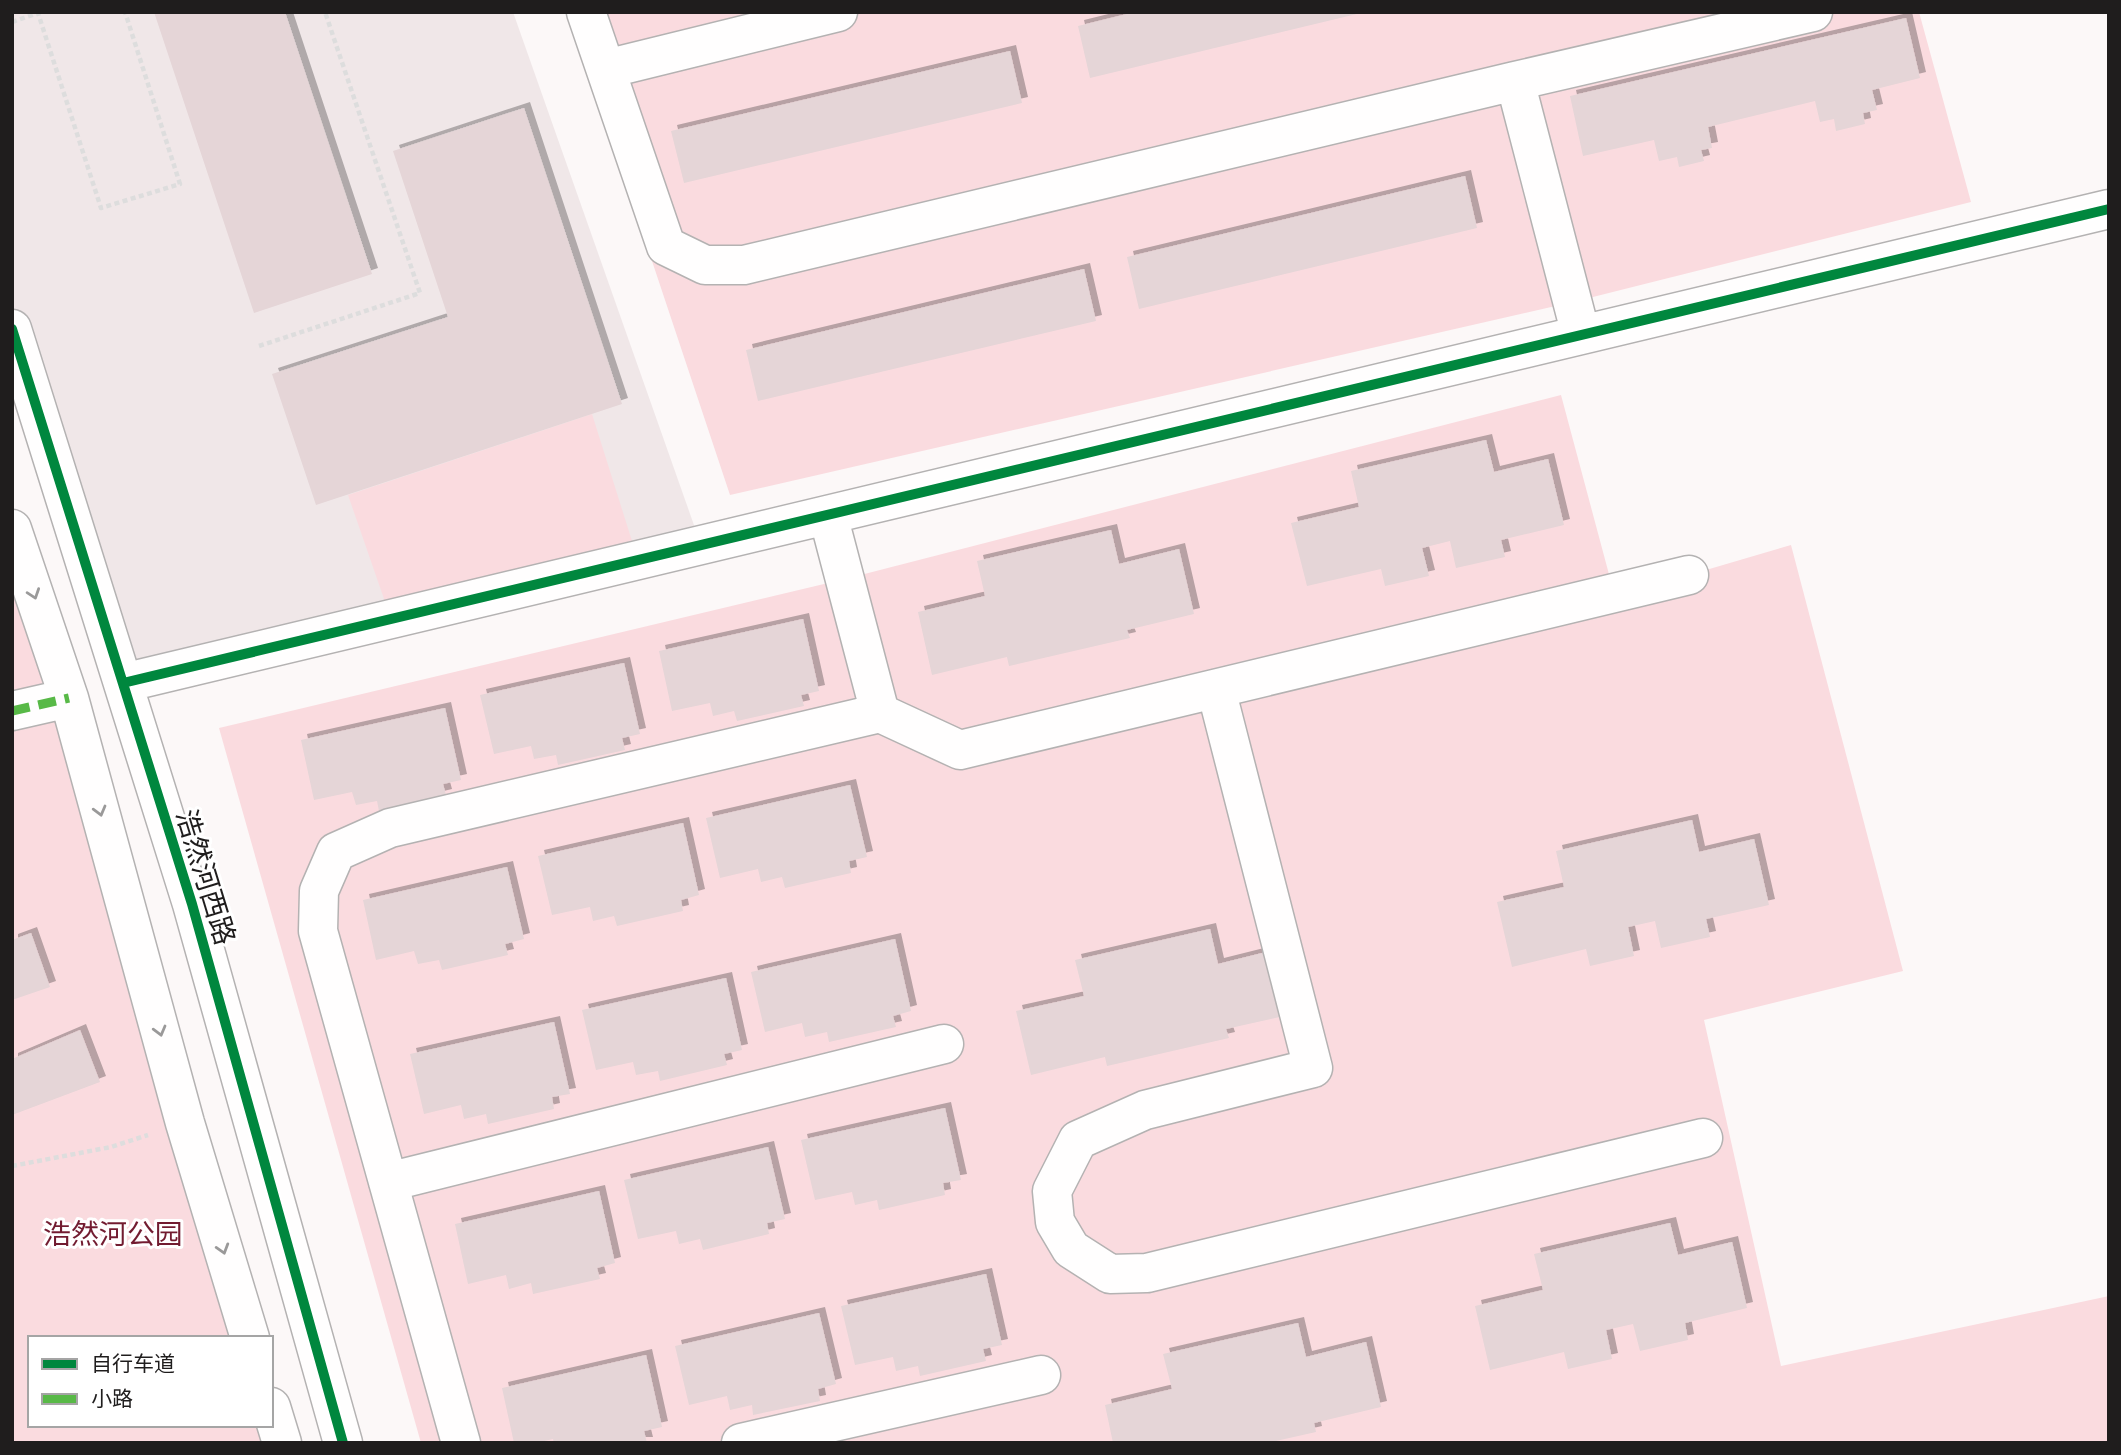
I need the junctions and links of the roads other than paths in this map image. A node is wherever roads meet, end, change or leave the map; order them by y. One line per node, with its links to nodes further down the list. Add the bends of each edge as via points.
1 (586, 12): 4 (street)
2 (838, 12): 4 (street)
3 (1813, 12): 5 (street)
4 (606, 69): 5 (street, via 666,246 705,265 744,265)
5 (1515, 81): 8 (street)
6 (2109, 209): 8 (street)
7 (12, 329): 12 (street, 浩然河西路)
8 (1581, 335): 9 (street)
9 (828, 514): 12 (street); 16 (street)
10 (12, 529): 14 (street, one-way to 14)
11 (1689, 575): 13 (street)
12 (123, 683): 24 (street, 浩然河西路, via 192,904)
13 (1216, 689): 16 (street, via 960,750); 18 (street, via 1313,1068 1145,1110 1078,1140 1052,1191 1055,1222 1071,1249 1110,1274 1147,1273)
14 (69, 698): 15 (street); 20 (street, one-way to 20, via 185,1123)
15 (12, 711)
16 (880, 713): 19 (street, via 390,828 336,852 319,891 318,931)
17 (944, 1044): 19 (street)
18 (1703, 1138)
19 (388, 1182): 25 (street)
20 (249, 1336)
21 (1041, 1375): 26 (street)
22 (273, 1414): 23 (street)
23 (282, 1443)
24 (343, 1443)
25 (461, 1443)
26 (741, 1443)

